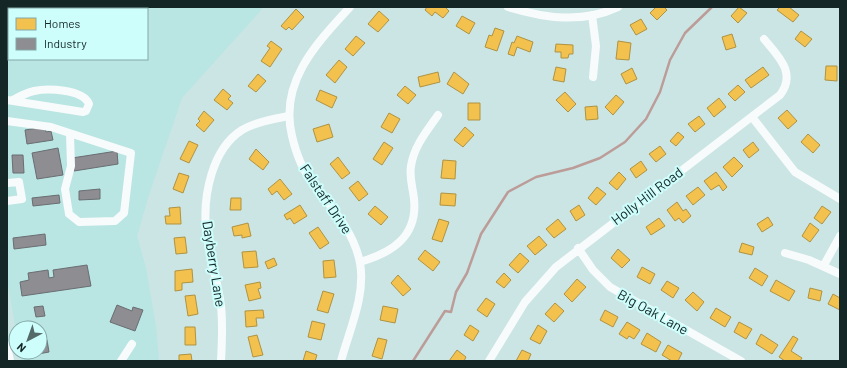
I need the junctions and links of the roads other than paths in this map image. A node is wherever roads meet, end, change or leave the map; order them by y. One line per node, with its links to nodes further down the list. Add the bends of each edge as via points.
1 (350, 7): 9 (street, Falstaff Drive, via 317,43 302,65 292,91)
2 (508, 7): 4 (street, via 565,19)
3 (618, 7): 4 (street)
4 (592, 15): 6 (street, via 596,46)
5 (764, 39): 10 (street, Holly Hill Road, via 787,70 787,78 780,95)
6 (593, 77)
7 (10, 100): 7 (street, via 83,112 86,111 88,104 83,96 46,90)
8 (438, 115): 19 (street, via 418,144 412,158 410,174 414,212 409,230 392,250)
9 (289, 116): 19 (street, Falstaff Drive, via 294,145 305,171 348,229); 26 (street, Dayberry Lane, via 253,125 233,137 220,156 211,178 206,228 221,306)
10 (752, 117): 14 (street, via 795,172); 17 (street, Holly Hill Road)
11 (7, 121): 12 (street, via 51,127)
12 (70, 134): 12 (street, via 131,153 124,213 114,220 79,222 69,214 65,189 71,166)
13 (7, 183): 15 (street, via 19,182 22,199)
14 (840, 199)
15 (7, 201)
16 (840, 236): 20 (street)
17 (578, 248): 28 (street, Holly Hill Road, via 535,289); 29 (street, Big Oak Lane, via 592,270 610,287)
18 (785, 253): 20 (street)
19 (360, 262): 27 (street, Falstaff Drive, via 360,296)
20 (824, 265): 21 (street)
21 (840, 274)
22 (132, 344): 25 (street)
23 (7, 345): 24 (street)
24 (10, 361)
25 (121, 361)
26 (221, 361)
27 (341, 361)
28 (489, 361)
29 (741, 361)

